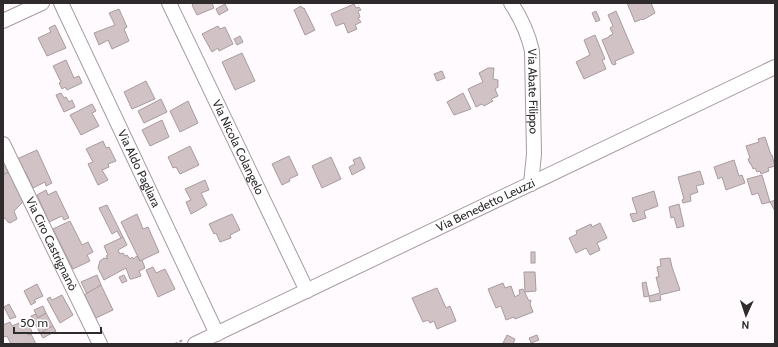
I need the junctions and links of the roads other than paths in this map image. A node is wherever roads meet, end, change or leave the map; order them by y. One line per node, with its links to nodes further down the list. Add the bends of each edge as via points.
1 (42, 3): 5 (street)
2 (61, 3): 10 (street, Via Aldo Pagliara)
3 (169, 3): 9 (street, Via Nicola Colangelo)
4 (511, 3): 8 (street, Via Abate Filippo, via 529,37 532,51 534,154)
5 (3, 21)
6 (775, 67): 8 (street, Via Benedetto Leuzzi)
7 (3, 144): 11 (street, Via Ciro Castrignanò)
8 (531, 184): 9 (street, Via Benedetto Leuzzi)
9 (307, 291): 10 (street, Via Benedetto Leuzzi)
10 (217, 334): 12 (street, Via Benedetto Leuzzi)
11 (100, 344)
12 (196, 344)

